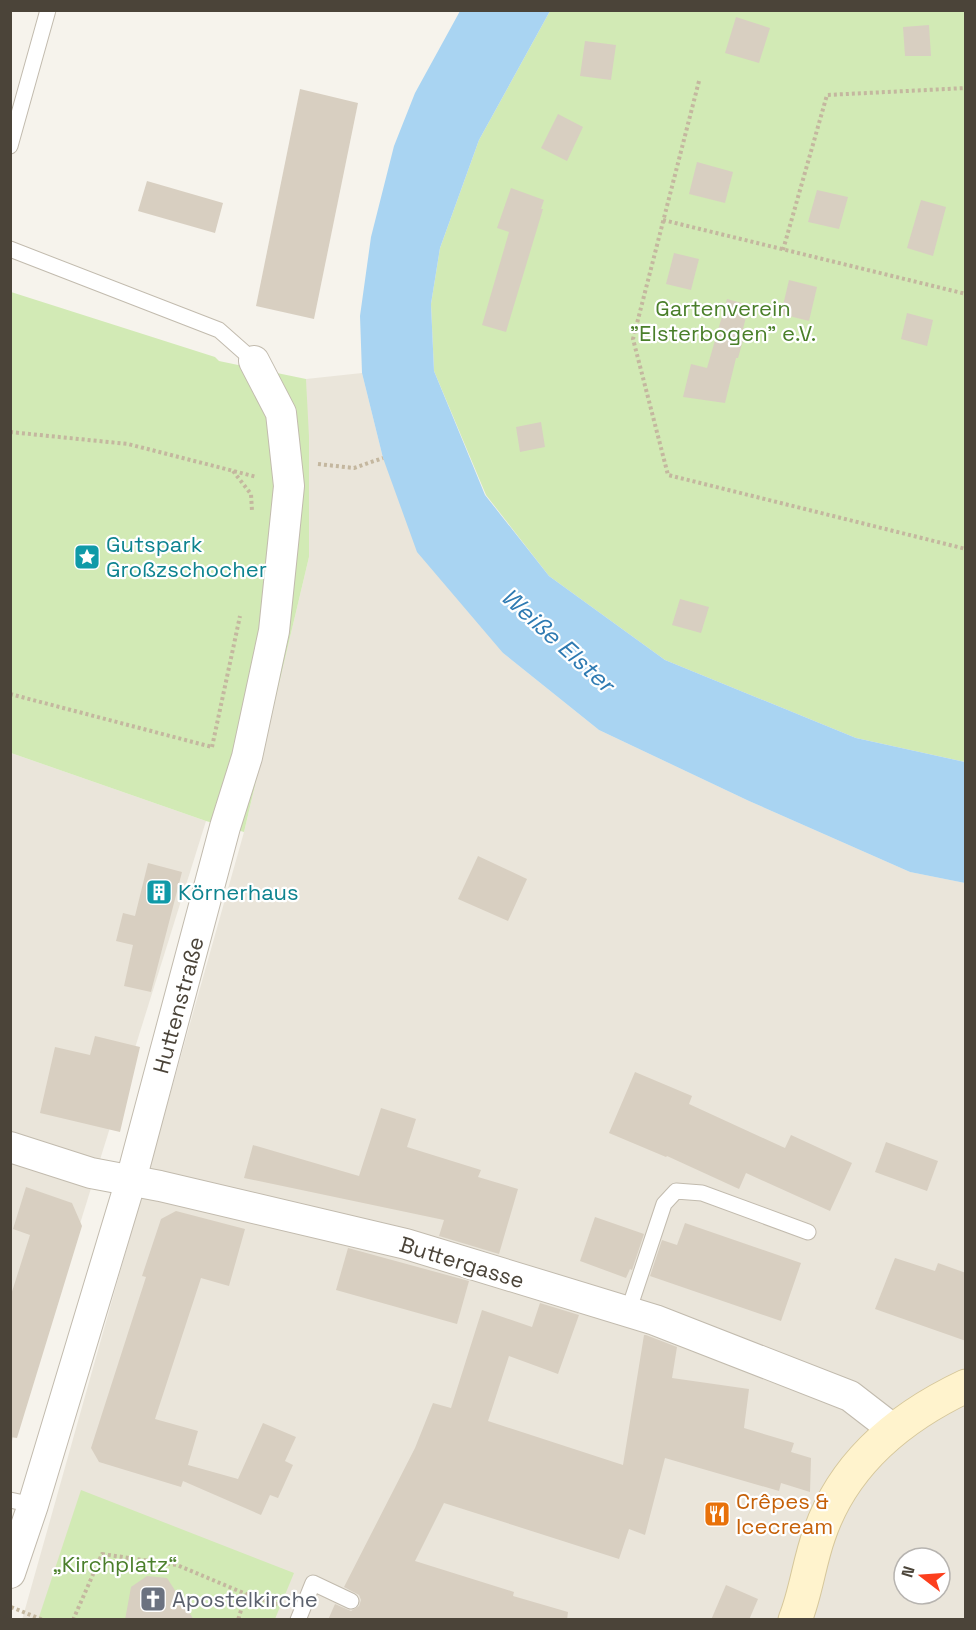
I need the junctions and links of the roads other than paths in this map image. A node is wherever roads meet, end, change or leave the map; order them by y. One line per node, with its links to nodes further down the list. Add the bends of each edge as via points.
1 (48, 10): 2 (lane)
2 (10, 146)
3 (10, 249): 4 (lane, via 219,330)
4 (254, 361): 6 (street, Huttenstraße, via 280,413 289,486 274,631 248,757 225,827)
5 (10, 1147): 6 (street, Buttergasse, via 91,1173)
6 (131, 1180): 8 (street, Buttergasse, via 406,1244); 11 (street, Huttenstraße)
7 (808, 1232): 8 (lane, via 702,1193 676,1191 664,1204)
8 (628, 1312): 10 (street, Buttergasse, via 850,1396)
9 (966, 1386): 10 (main road)
10 (894, 1430): 15 (main road, via 860,1461 836,1495 819,1536)
11 (22, 1503): 12 (street, Huttenstraße)
12 (10, 1573)
13 (351, 1600): 14 (lane, via 313,1583)
14 (299, 1616)
15 (795, 1620)

